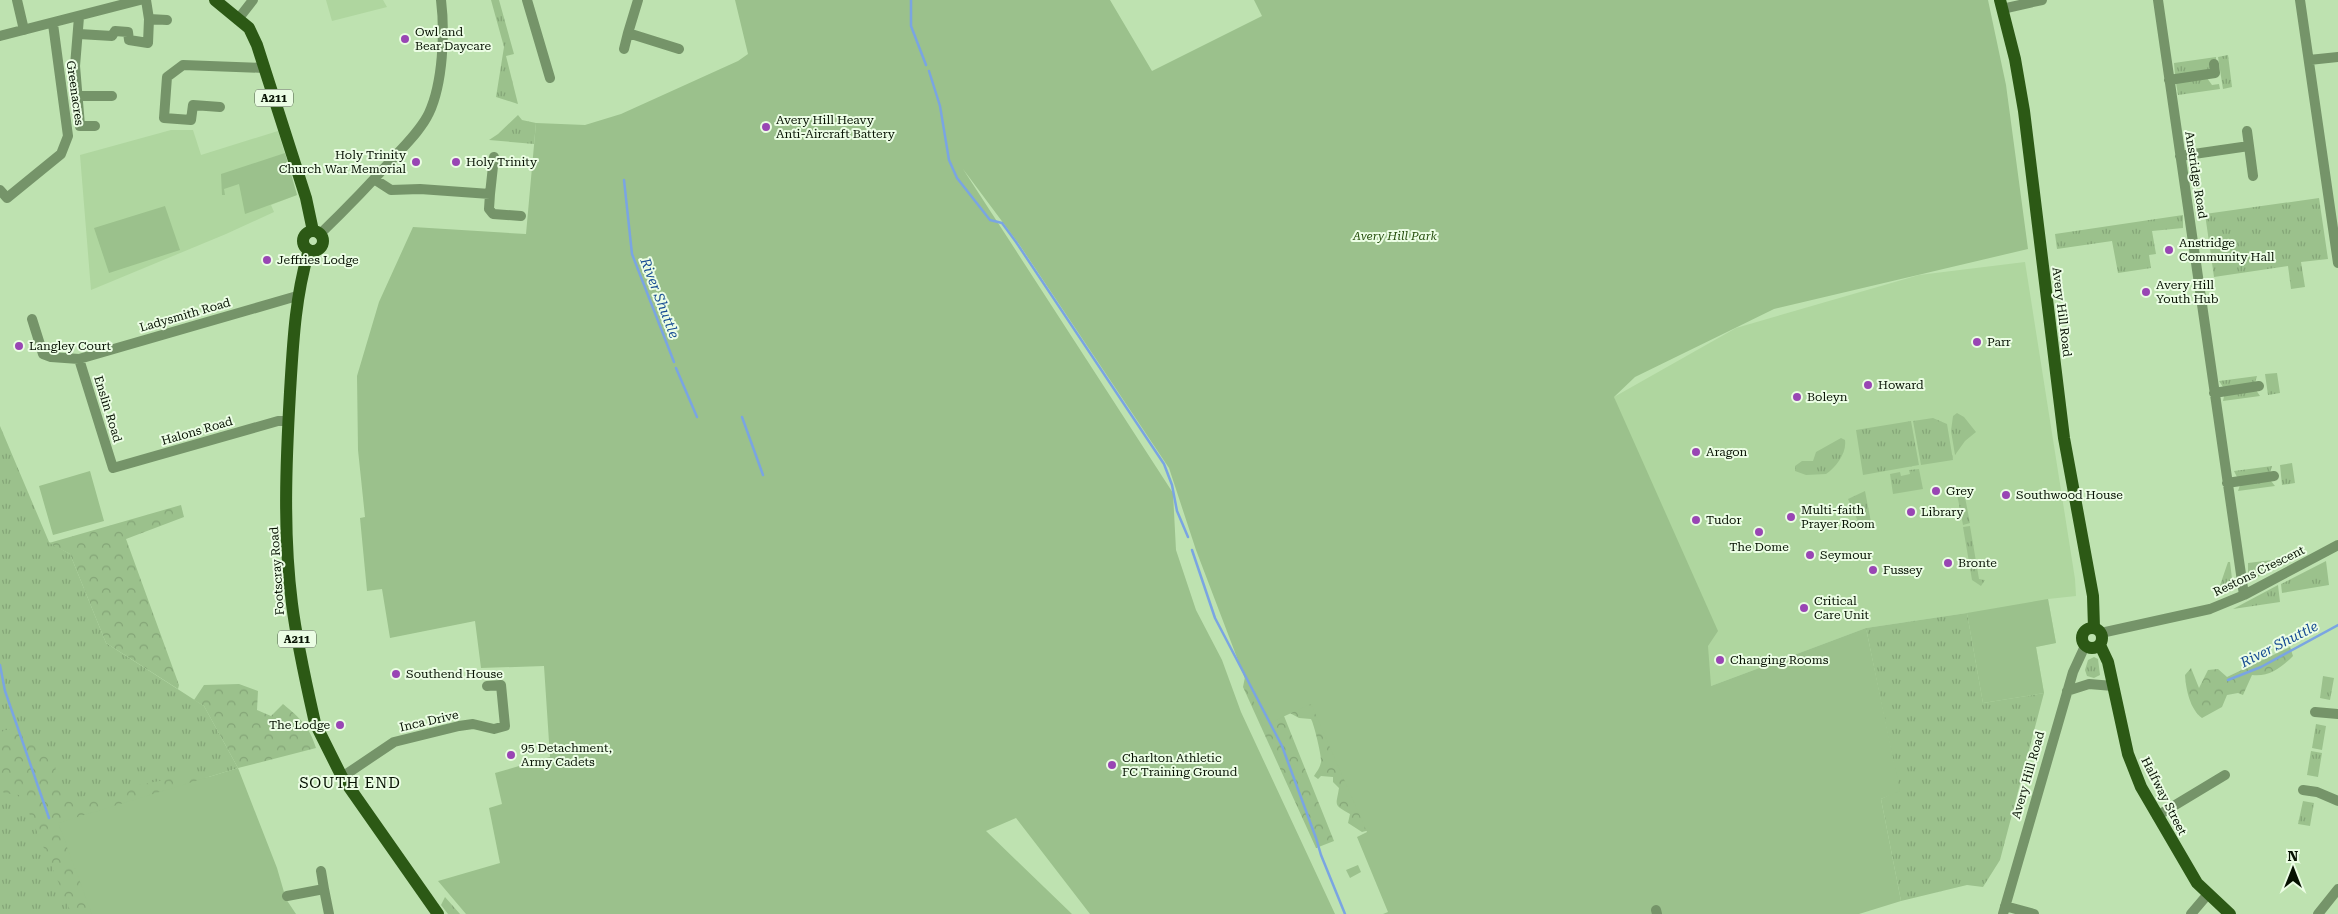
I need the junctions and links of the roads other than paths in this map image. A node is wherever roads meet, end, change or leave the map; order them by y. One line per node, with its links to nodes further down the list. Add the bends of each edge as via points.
1 (17, 0): 18 (street)
2 (140, 0): 13 (street)
3 (146, 0): 15 (street)
4 (215, 0): 14 (main road, A211)
5 (253, 0): 14 (street)
6 (441, 0): 39 (street, via 441,55 433,102 423,124)
7 (527, 0): 28 (street)
8 (638, 0): 19 (street)
9 (2042, 0): 12 (street)
10 (2158, 0): 29 (street, Anstridge Road)
11 (2300, 0): 25 (street)
12 (2001, 4): 56 (main road, Avery Hill Road, via 2024,110 2063,428)
13 (79, 17): 17 (street); 20 (street)
14 (239, 18): 26 (main road, A211, via 249,28)
15 (149, 19): 16 (street); 20 (street, via 148,43 129,40 128,32 115,31 112,36)
16 (167, 20)
17 (53, 24): 18 (street); 41 (street, Greenacres, via 68,136 61,154)
18 (24, 30): 21 (street)
19 (628, 32): 22 (street); 23 (street)
20 (79, 34): 30 (street, via 75,66)
21 (0, 36)
22 (624, 49)
23 (679, 49)
24 (2338, 57): 25 (street)
25 (2309, 60): 44 (street)
26 (265, 68): 32 (street, via 183,65 167,77 164,118 192,120 193,105); 43 (main road, A211)
27 (2215, 73): 29 (street)
28 (550, 78)
29 (2169, 80): 36 (street, Anstridge Road)
30 (77, 96): 31 (street); 33 (street, via 80,126)
31 (112, 96)
32 (220, 107)
33 (95, 126)
34 (2247, 131): 35 (street)
35 (2249, 146): 36 (street); 38 (street)
36 (2180, 156): 49 (street, Anstridge Road)
37 (494, 157): 40 (street)
38 (2253, 176)
39 (374, 179): 40 (street, via 390,190); 43 (street)
40 (490, 194): 42 (street, via 489,209 493,214)
41 (2, 198)
42 (521, 216)
43 (316, 232): 45 (main road, Footscray Road / A211, via 306,233 303,239 309,250)
44 (2338, 263)
45 (297, 296): 47 (street, Ladysmith Road); 50 (main road, Footscray Road / A211)
46 (32, 318): 47 (street, via 44,354)
47 (79, 359): 51 (street, Enslin Road)
48 (2259, 386): 49 (street)
49 (2214, 393): 53 (street, Anstridge Road)
50 (288, 421): 51 (street, Halons Road, via 278,421); 64 (main road, Footscray Road / A211, via 287,507 296,631 315,723)
51 (113, 468)
52 (2274, 476): 53 (street)
53 (2227, 483): 55 (street, Anstridge Road)
54 (2338, 545): 55 (street, Restons Crescent)
55 (2244, 595): 56 (street, Restons Crescent, via 2193,614)
56 (2098, 635): 57 (main road, via 2094,648); 57 (main road, via 2088,629 2083,633); 59 (main road, Halfway Street)
57 (2085, 646): 60 (street, Avery Hill Road, via 2077,658)
58 (487, 686): 64 (street, Inca Drive, via 501,685 505,726 494,730 473,724 459,726 394,742)
59 (2113, 686): 60 (street, via 2089,684); 67 (main road, Halfway Street, via 2128,754)
60 (2067, 691): 74 (street, Avery Hill Road)
61 (2315, 712): 62 (street)
62 (2338, 714)
63 (2225, 775): 67 (street)
64 (342, 777): 75 (main road, Footscray Road / A211)
65 (2303, 790): 66 (street)
66 (2338, 801)
67 (2157, 816): 71 (main road, Halfway Street, via 2197,883)
68 (321, 871): 69 (street)
69 (324, 889): 72 (street); 76 (street)
70 (2338, 890): 73 (street)
71 (2208, 894): 78 (street); 79 (main road, Halfway Street)
72 (287, 896)
73 (2334, 903): 80 (street)
74 (2004, 910): 77 (street)
75 (430, 911)
76 (329, 914)
77 (2034, 914)
78 (2191, 914)
79 (2230, 914)
80 (2318, 914)

